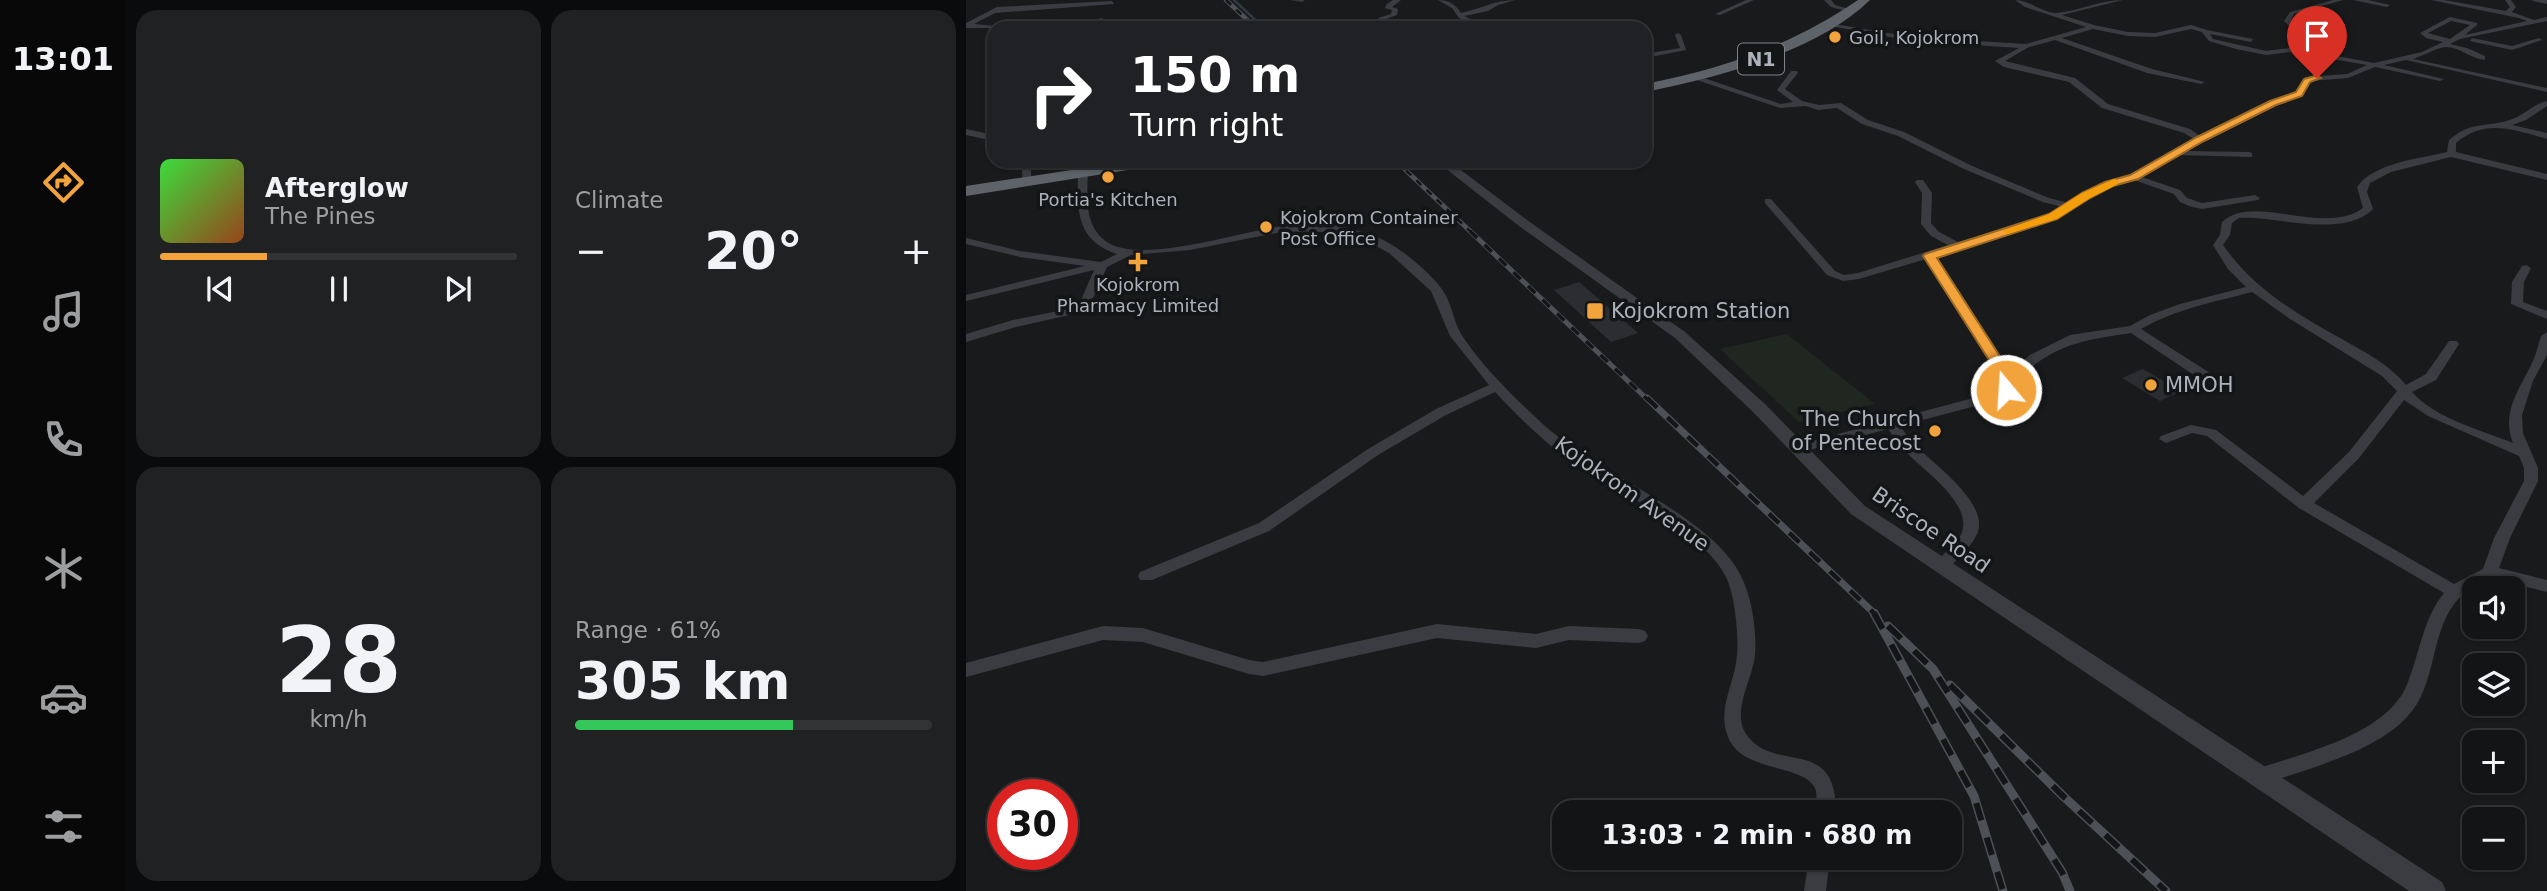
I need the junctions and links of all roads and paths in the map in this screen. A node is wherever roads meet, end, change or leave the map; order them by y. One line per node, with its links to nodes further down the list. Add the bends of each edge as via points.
1 (1018, 0): 21 (street)
2 (1293, 0): 3 (street)
3 (1303, 0)
4 (1398, 0): 32 (street, via 1388,8 1395,9 1394,15 1381,18)
5 (1441, 0): 25 (street)
6 (1512, 0): 25 (street)
7 (1751, 0): 22 (street)
8 (1827, 0): 20 (street)
9 (1865, 0): 20 (highway, N1)
10 (2018, 0): 23 (street)
11 (2120, 0): 23 (street)
12 (2340, 0): 47 (street, via 2288,17 2301,33)
13 (2356, 0): 19 (street)
14 (2434, 0): 24 (street)
15 (2508, 0): 24 (street, via 2513,7)
16 (2535, 0): 17 (street)
17 (2547, 2)
18 (1112, 4): 21 (street)
19 (2387, 5)
20 (1850, 10): 35 (highway, N1)
21 (991, 11): 26 (street)
22 (1718, 14)
23 (2059, 14): 38 (street)
24 (2507, 14): 27 (street)
25 (1458, 15): 33 (street)
26 (979, 16): 28 (street); 36 (street)
27 (2521, 16): 29 (street); 34 (street)
28 (966, 17)
29 (2547, 19): 34 (street)
30 (1102, 20): 31 (street)
31 (1097, 21)
32 (1386, 21)
33 (1471, 21)
34 (2532, 21): 42 (street)
35 (1828, 25): 46 (street, via 1912,39); 53 (highway, N1, via 1782,51)
36 (966, 26): 37 (street)
37 (987, 27)
38 (2094, 27): 39 (street, via 2147,36 2183,27); 41 (street)
39 (2204, 31): 43 (street); 47 (street, via 2211,40 2236,47)
40 (1678, 35): 48 (street, via 1684,49)
41 (2056, 38): 46 (street); 55 (street, via 2150,71)
42 (2467, 39): 44 (street, via 2512,48); 45 (street)
43 (2251, 40)
44 (2539, 40)
45 (2450, 41): 45 (street, via 2475,24 2450,19 2423,33); 49 (street); 50 (street)
46 (2027, 46): 64 (street, via 1999,61 2072,80 2105,106)
47 (2291, 50): 51 (street)
48 (1652, 55)
49 (2482, 58)
50 (2404, 59): 51 (street); 57 (street)
51 (2374, 65): 54 (street); 64 (street, via 2348,76 2308,79 2299,94)
52 (1794, 73): 59 (street, via 1781,90)
53 (1695, 78): 56 (highway, N1); 59 (street, via 1780,106)
54 (2440, 79)
55 (2201, 82)
56 (1652, 87)
57 (2547, 90)
58 (2547, 103): 60 (street)
59 (1801, 104): 79 (street, via 1839,106 1967,167)
60 (2501, 125): 63 (street); 66 (street, via 2465,129 2452,142)
61 (966, 132): 62 (street)
62 (987, 136)
63 (2547, 136)
64 (2200, 139): 65 (street)
65 (2179, 153): 67 (street); 72 (street)
66 (2451, 154): 73 (street); 86 (street, via 2377,174 2361,190 2368,209 2354,219 2233,216 2218,245)
67 (2249, 155)
68 (1027, 168): 74 (street)
69 (1115, 168): 71 (highway)
70 (1451, 168): 100 (street, Briscoe Road, via 1680,335)
71 (1083, 173): 74 (highway); 82 (street, Kojokrom Avenue, via 1081,207 1087,225 1106,247)
72 (2134, 177): 77 (street, via 2177,192 2198,207); 79 (street, via 2109,184)
73 (2547, 177)
74 (1028, 182): 76 (highway)
75 (1920, 182): 81 (street, via 1927,193 1929,228)
76 (966, 191)
77 (2255, 198)
78 (1768, 201): 83 (street, via 1836,276 1859,276)
79 (2070, 206): 81 (street, via 2046,219)
80 (966, 241): 84 (street)
81 (1959, 247): 83 (street)
82 (1130, 252): 84 (street); 96 (street, Kojokrom Avenue, via 1300,228 1364,236 1386,246 1436,290 1455,334)
83 (1929, 256): 95 (street)
84 (1102, 265): 87 (street); 91 (street, via 1083,309)
85 (2526, 268): 88 (street, via 2518,282 2517,304)
86 (2254, 288): 89 (street, via 2183,306); 97 (street, via 2379,367)
87 (966, 299)
88 (2547, 315)
89 (2133, 329): 94 (street); 95 (street, via 2074,338 2034,358)
90 (2547, 336): 93 (street)
91 (966, 338)
92 (2453, 344): 97 (street, via 2431,377)
93 (2543, 365): 101 (street, via 2527,381 2515,415)
94 (2205, 376)
95 (2008, 380): 98 (street, via 2006,390 1997,396)
96 (1497, 386): 105 (street, via 1373,452 1264,527); 111 (street, Kojokrom Avenue, via 1557,444 1678,523 1728,566 1738,590 1746,656 1733,710 1735,734 1751,752 1818,774 1826,786)
97 (2405, 390): 101 (street, via 2423,408); 102 (street, via 2354,455)
98 (1891, 424): 100 (street); 103 (street, via 1954,489 1968,510 1970,534)
99 (2166, 439): 102 (street, via 2191,429 2211,433)
100 (1798, 449): 103 (street, Briscoe Road, via 1858,510)
101 (2524, 453): 104 (street, via 2531,481)
102 (2304, 504): 107 (street)
103 (1942, 565): 110 (street, Briscoe Road)
104 (2490, 572): 106 (street); 107 (street)
105 (1146, 576)
106 (2547, 586)
107 (2455, 592): 110 (street, via 2440,609 2412,696 2401,712 2361,738)
108 (1639, 636): 109 (street, via 1569,633 1536,641 1437,631 1263,668 1143,635 1103,633)
109 (966, 670)
110 (2261, 776): 114 (street, Briscoe Road)
111 (1826, 800)
112 (1818, 870): 113 (street)
113 (1815, 891)
114 (2432, 891)

